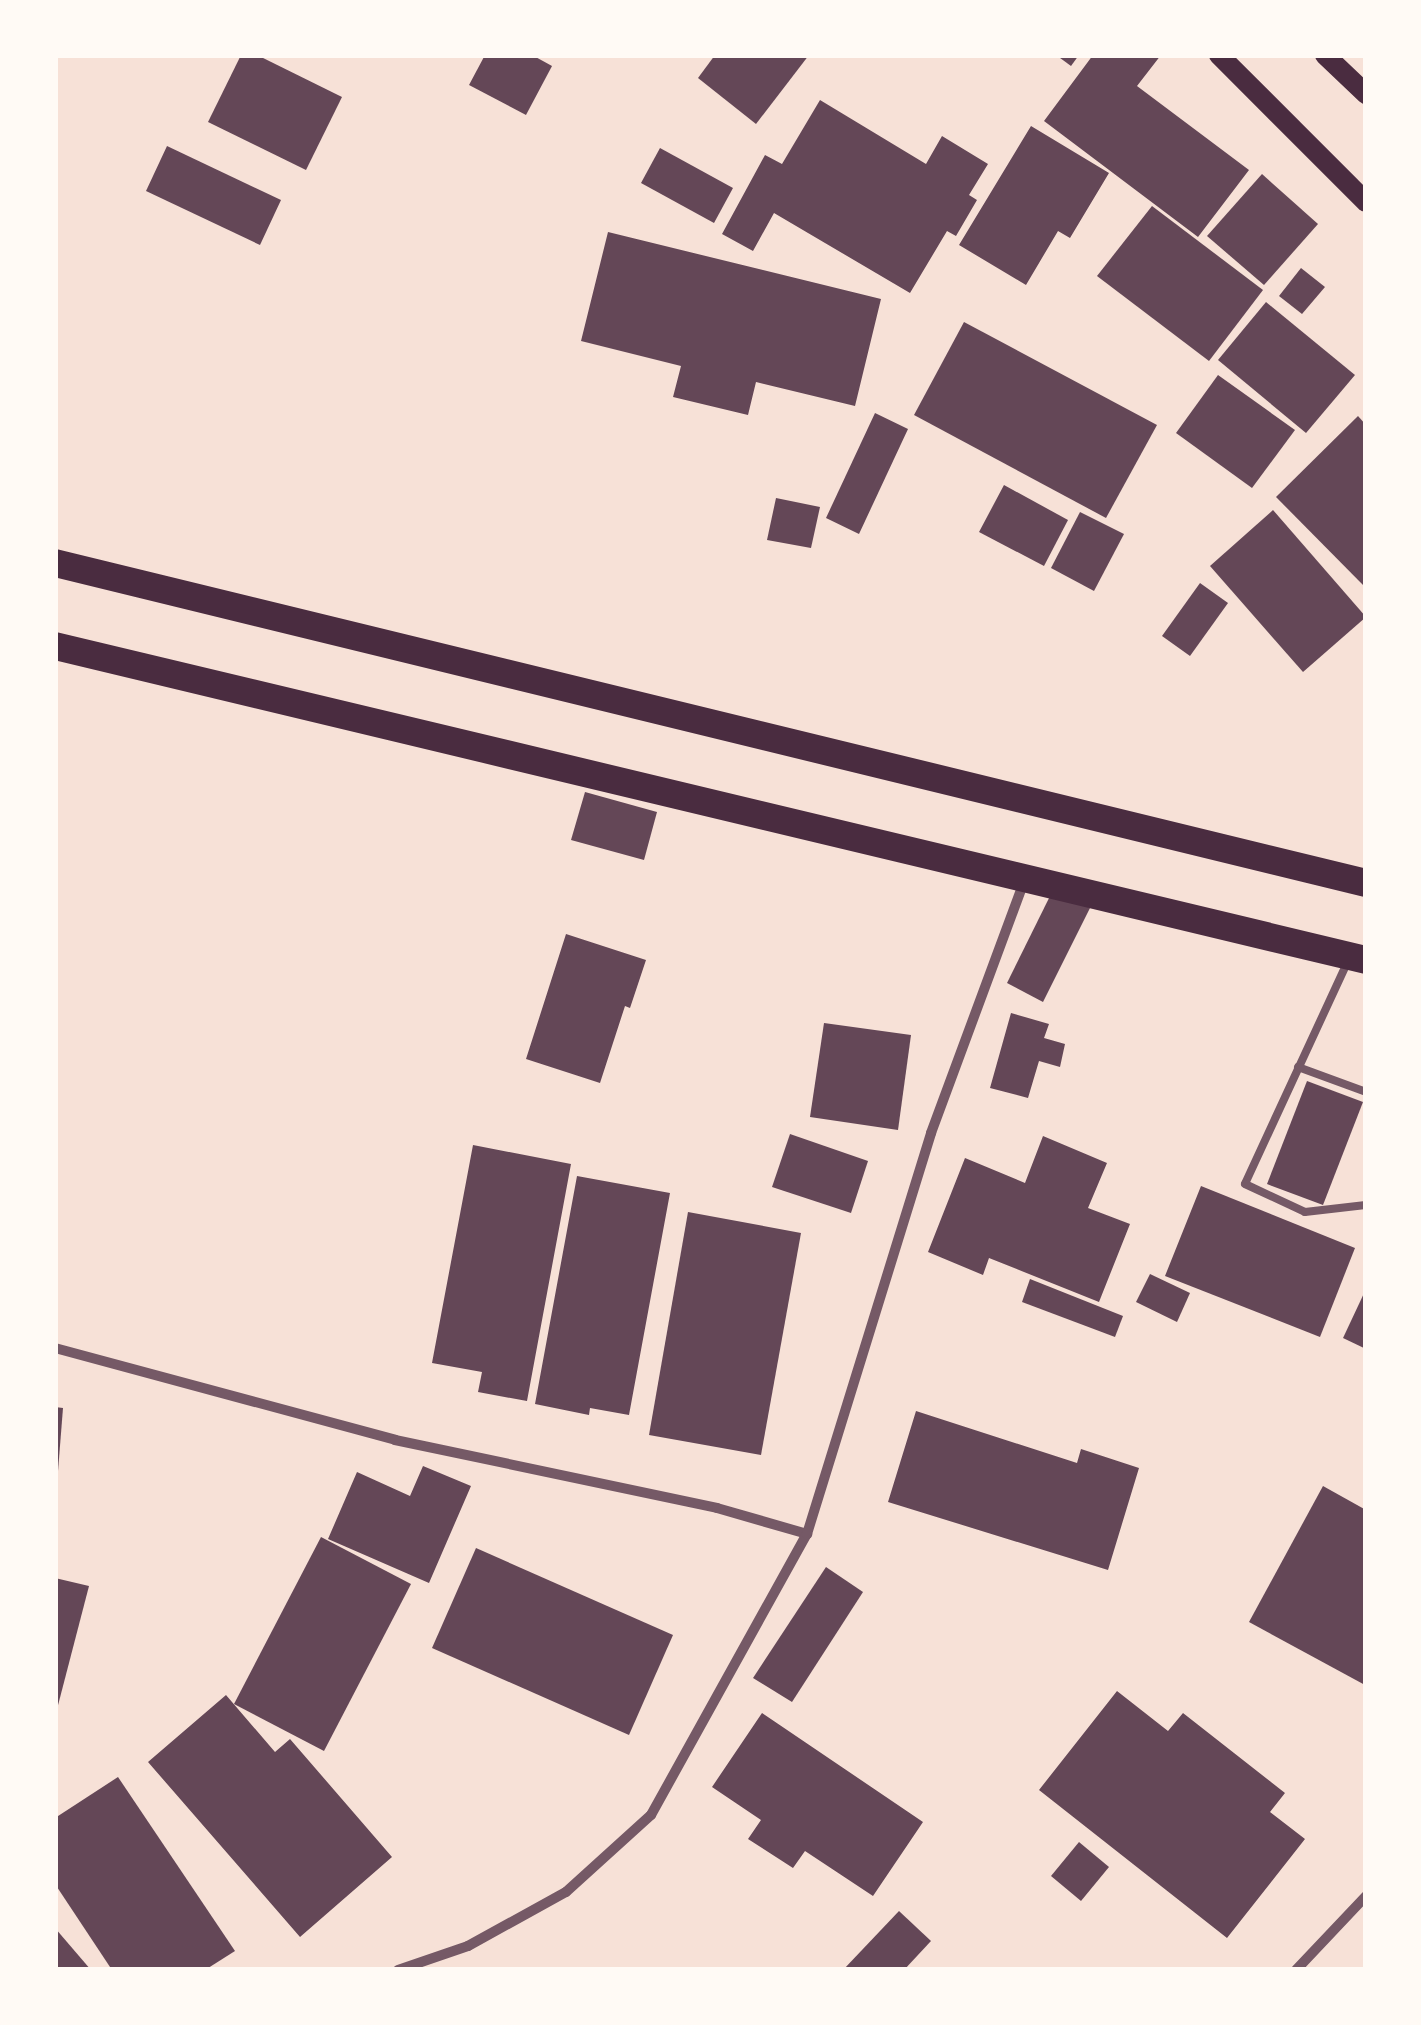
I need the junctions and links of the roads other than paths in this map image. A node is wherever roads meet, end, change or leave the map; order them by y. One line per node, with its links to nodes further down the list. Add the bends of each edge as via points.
1 (1219, 55): 4 (main road)
2 (1325, 55): 3 (main road)
3 (1366, 94)
4 (1366, 202)
5 (55, 563): 8 (highway)
6 (55, 646): 7 (highway)
7 (1026, 876): 9 (highway); 14 (street, via 931,1133)
8 (1366, 882)
9 (1358, 958): 10 (lane)
10 (1298, 1067): 11 (lane); 12 (lane, via 1246,1184 1305,1212)
11 (1366, 1092)
12 (1366, 1206)
13 (55, 1348): 14 (street, via 396,1440 716,1508)
14 (807, 1534): 16 (street, via 651,1815 566,1892 468,1946)
15 (1366, 1896): 17 (street)
16 (398, 1970)
17 (1296, 1970)

